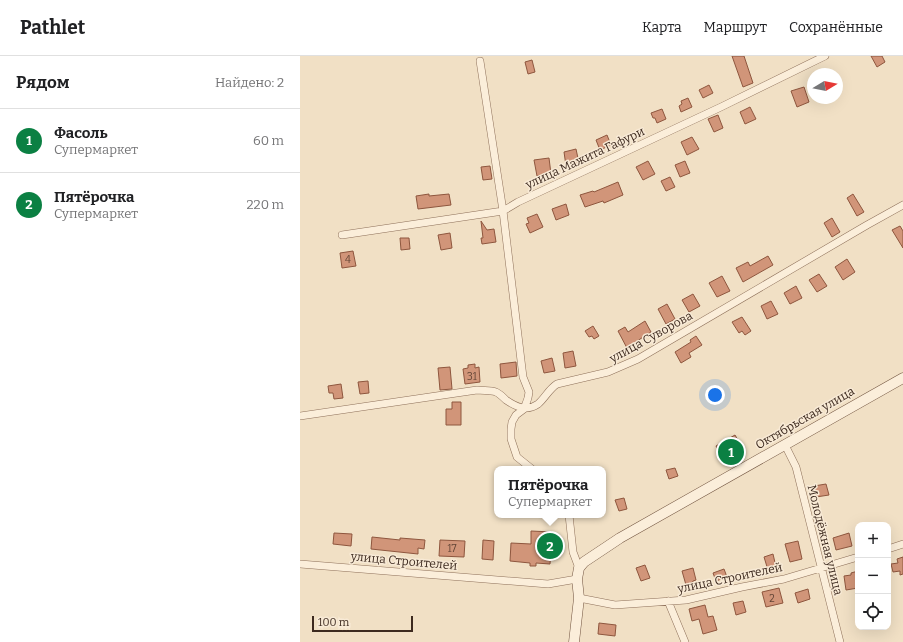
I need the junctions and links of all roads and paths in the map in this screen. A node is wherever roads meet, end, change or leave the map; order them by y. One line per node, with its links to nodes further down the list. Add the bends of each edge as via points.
1 (825, 56): 4 (street, улица Мажита Гафури)
2 (480, 61): 4 (street)
3 (903, 204): 7 (street, улица Суворова, via 638,359 608,372 557,384 538,404)
4 (503, 211): 5 (street, улица Мажита Гафури); 7 (street, via 523,377 529,392)
5 (342, 235)
6 (903, 378): 9 (street, Октябрьская улица)
7 (524, 409): 8 (street, via 497,393 478,390); 10 (street, via 516,415 510,430 517,457)
8 (300, 416)
9 (785, 445): 16 (street, Молодёжная улица, via 796,467); 17 (street, Октябрьская улица, via 620,538)
10 (528, 466)
11 (569, 518): 17 (street, via 573,552)
12 (903, 544): 13 (street)
13 (891, 548)
14 (855, 558): 16 (street, улица Строителей)
15 (300, 564): 18 (street, улица Строителей, via 548,584)
16 (821, 567): 20 (street, улица Строителей, via 784,579 686,600); 23 (street, Молодёжная улица)
17 (579, 568): 18 (street)
18 (577, 579): 19 (street)
19 (579, 598): 20 (street, улица Строителей, via 615,605); 21 (street)
20 (668, 601): 22 (street)
21 (574, 642)
22 (684, 642)
23 (840, 642)

